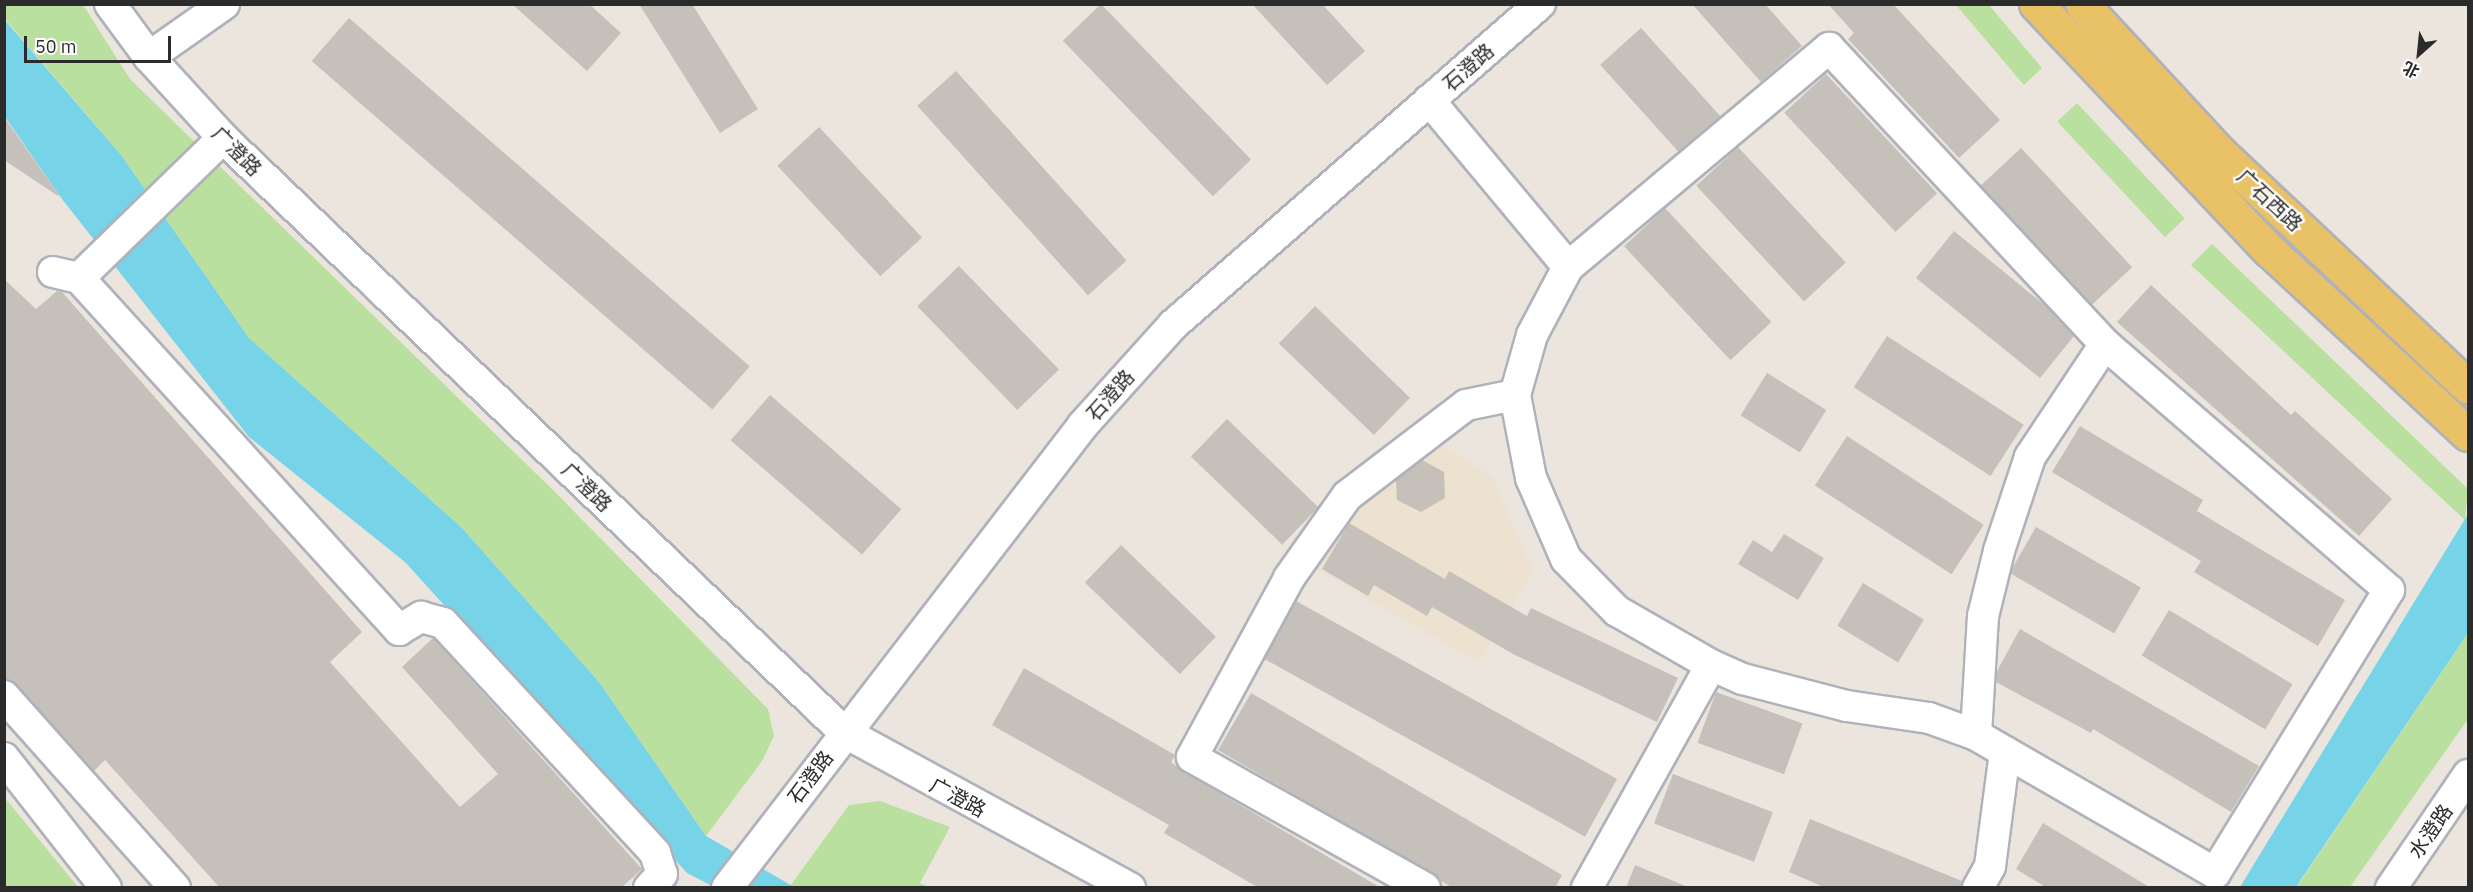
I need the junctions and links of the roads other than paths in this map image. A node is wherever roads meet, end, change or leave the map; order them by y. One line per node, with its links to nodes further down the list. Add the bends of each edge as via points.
1 (110, 4): 6 (street, 广澄路)
2 (224, 4): 6 (street)
3 (1540, 4): 7 (street, 石澄路)
4 (2036, 4): 13 (main road, via 2269,250)
5 (2082, 4): 11 (main road, 广石西路, via 2217,151)
6 (149, 57): 8 (street, 广澄路)
7 (1429, 100): 9 (street); 16 (street, 石澄路, via 1173,325 1083,425)
8 (223, 138): 16 (street, 广澄路); 23 (street, via 149,212 77,270 399,630 421,617 443,623 655,853 662,874)
9 (1568, 267): 10 (street, via 1829,48); 12 (street, via 1532,335)
10 (2105, 344): 17 (street, via 2030,457 1999,550 1983,616); 18 (street, via 2389,590 2215,873)
11 (2469, 387)
12 (1515, 395): 14 (street, via 1531,478 1566,559 1617,611); 26 (street, via 1466,405 1347,496 1289,578 1192,757)
13 (2469, 434)
14 (1711, 665): 17 (street, via 1743,679 1847,706 1929,718); 27 (street)
15 (4, 696): 22 (street)
16 (844, 732): 24 (street, 石澄路); 25 (street, 广澄路)
17 (1976, 735): 18 (street)
18 (2005, 752): 28 (street, via 1990,866)
19 (4, 758): 21 (street)
20 (2469, 775): 29 (street, 水澄路)
21 (106, 888)
22 (175, 888)
23 (649, 888)
24 (727, 888)
25 (1130, 888)
26 (1425, 888)
27 (1587, 888)
28 (1978, 888)
29 (2391, 888)

